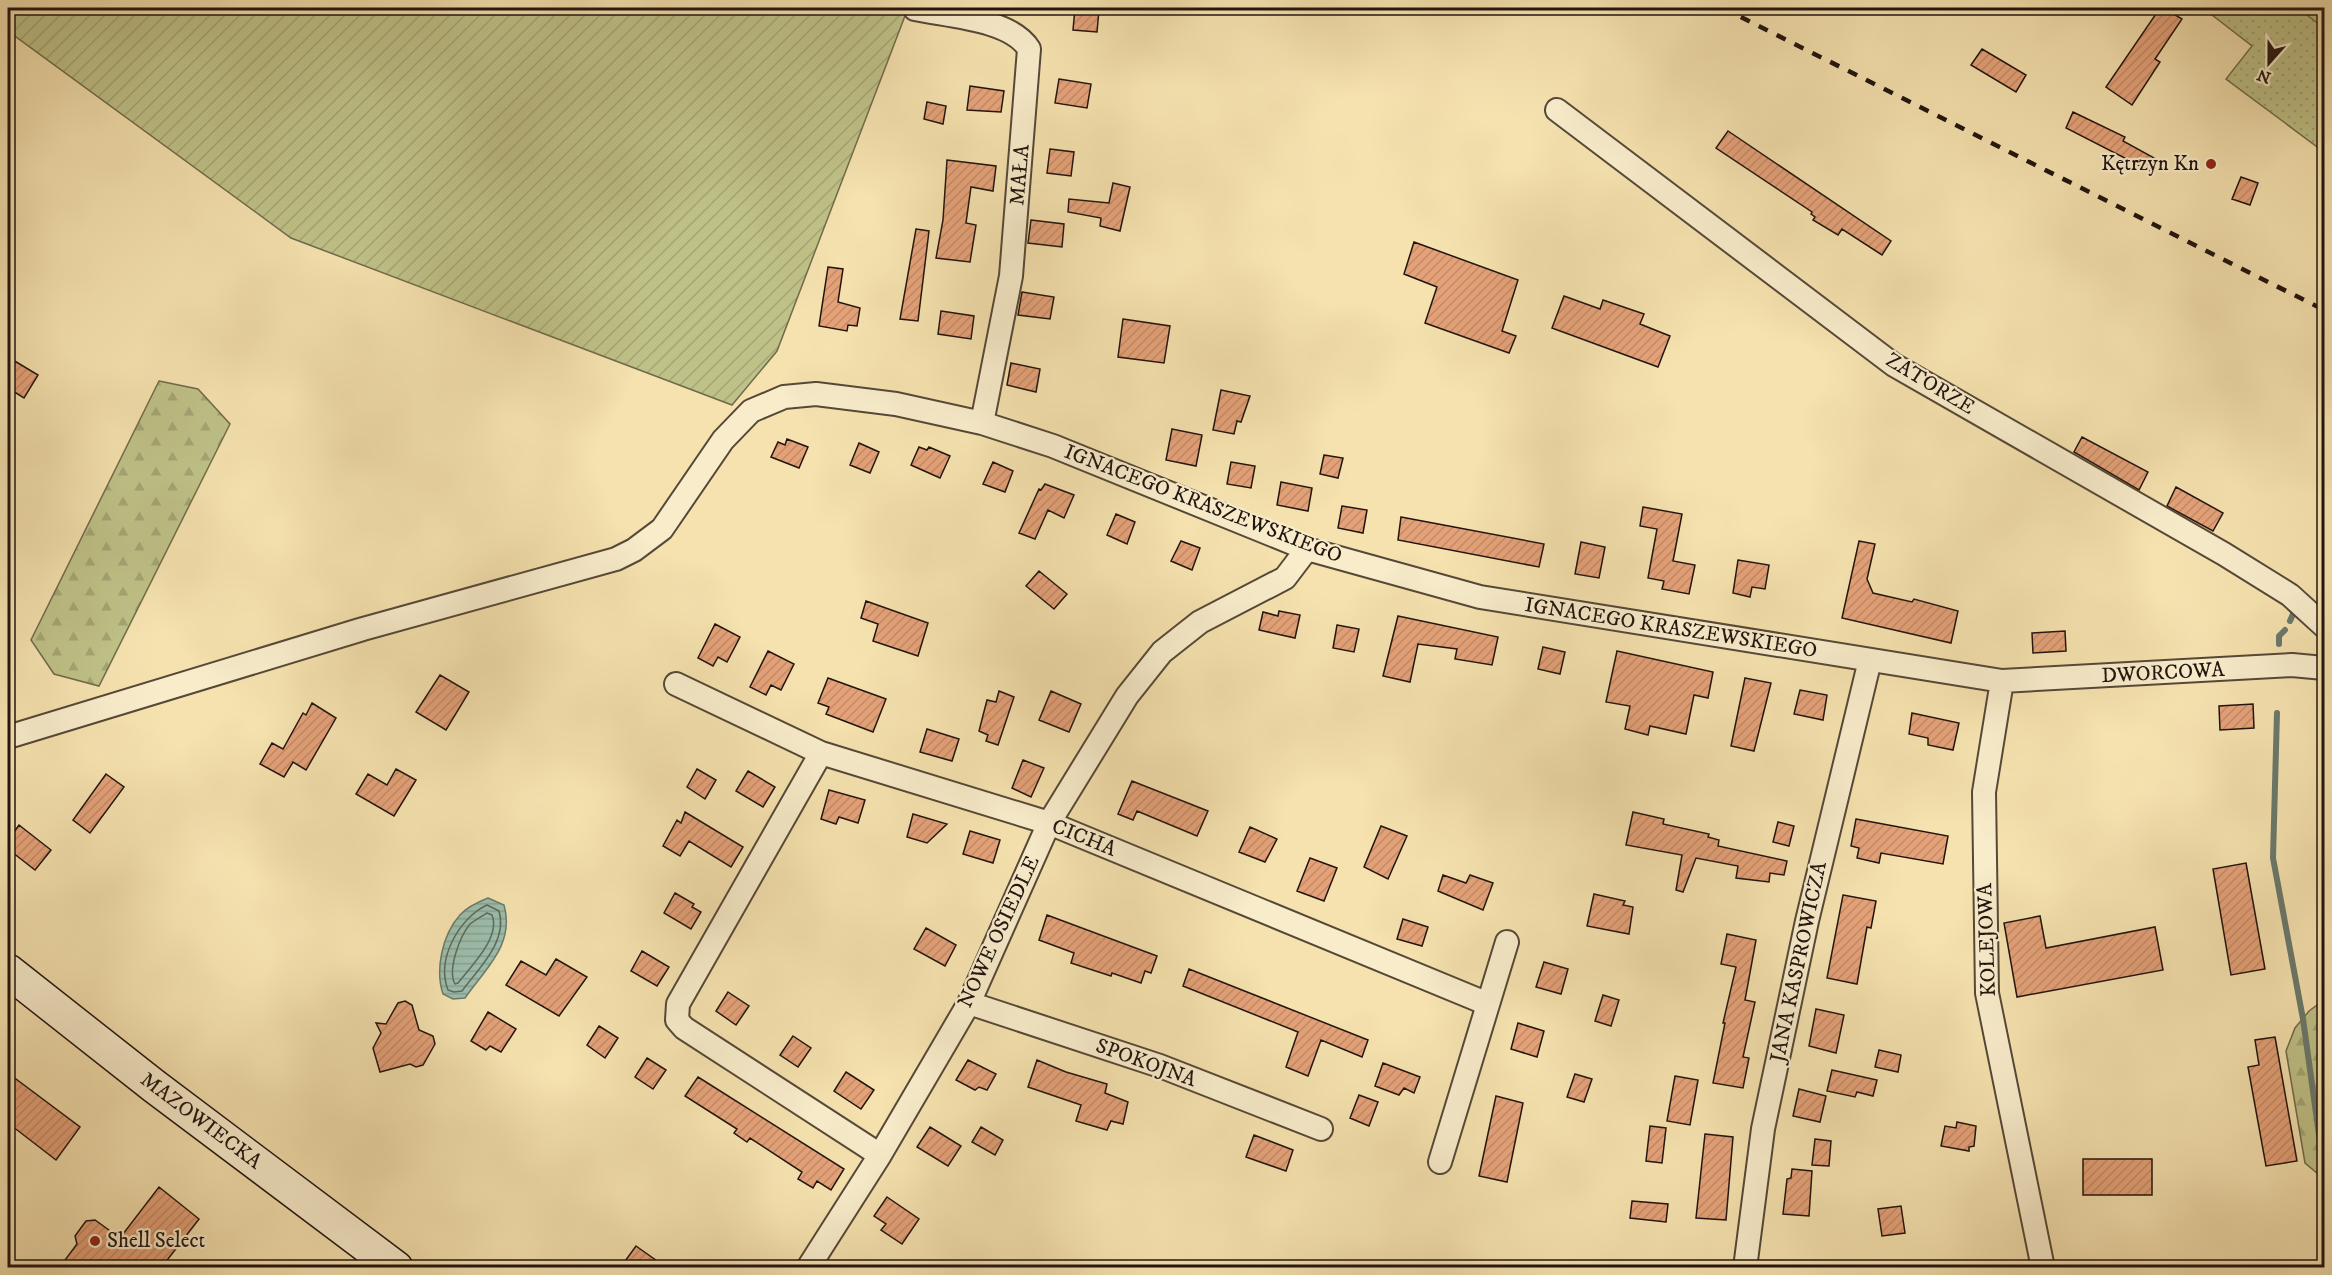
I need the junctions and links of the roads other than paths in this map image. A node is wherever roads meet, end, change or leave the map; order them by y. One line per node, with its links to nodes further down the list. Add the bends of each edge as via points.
1 (915, 9): 3 (street, MAŁA, via 1007,28 1029,48 1011,276)
2 (1557, 110): 5 (street, ZATORZE, via 1894,365 2224,554 2290,595)
3 (982, 423): 4 (street, IGNACEGO KRASZEWSKIEGO, via 1053,446); 10 (street, IGNACEGO KRASZEWSKIEGO, via 896,404 816,394 760,405 733,428 662,529 616,559 363,629)
4 (1307, 549): 6 (street, IGNACEGO KRASZEWSKIEGO, via 1480,597); 12 (street, NOWE OSIEDLE, via 1285,578 1200,622 1162,652 1127,696)
5 (2325, 626)
6 (1870, 660): 8 (street, IGNACEGO KRASZEWSKIEGO); 22 (street, JANA KASPROWICZA, via 1807,921 1763,1129)
7 (2325, 668): 8 (street, DWORCOWA, via 2292,665)
8 (2002, 681): 23 (street, KOLEJOWA, via 1984,792 1986,993)
9 (675, 684): 11 (street, CICHA)
10 (8, 737)
11 (821, 753): 12 (street, CICHA); 18 (street, via 678,1004 677,1020)
12 (1049, 824): 15 (street, NOWE OSIEDLE); 16 (street, CICHA)
13 (1508, 942): 16 (street)
14 (8, 972): 20 (main road, MAZOWIECKA)
15 (969, 1003): 17 (street, SPOKOJNA, via 1160,1066); 18 (street, NOWE OSIEDLE)
16 (1488, 1004): 19 (street)
17 (1321, 1129)
18 (880, 1155): 21 (street, NOWE OSIEDLE)
19 (1440, 1162)
20 (396, 1268)
21 (808, 1268)
22 (1745, 1268)
23 (2043, 1268)

